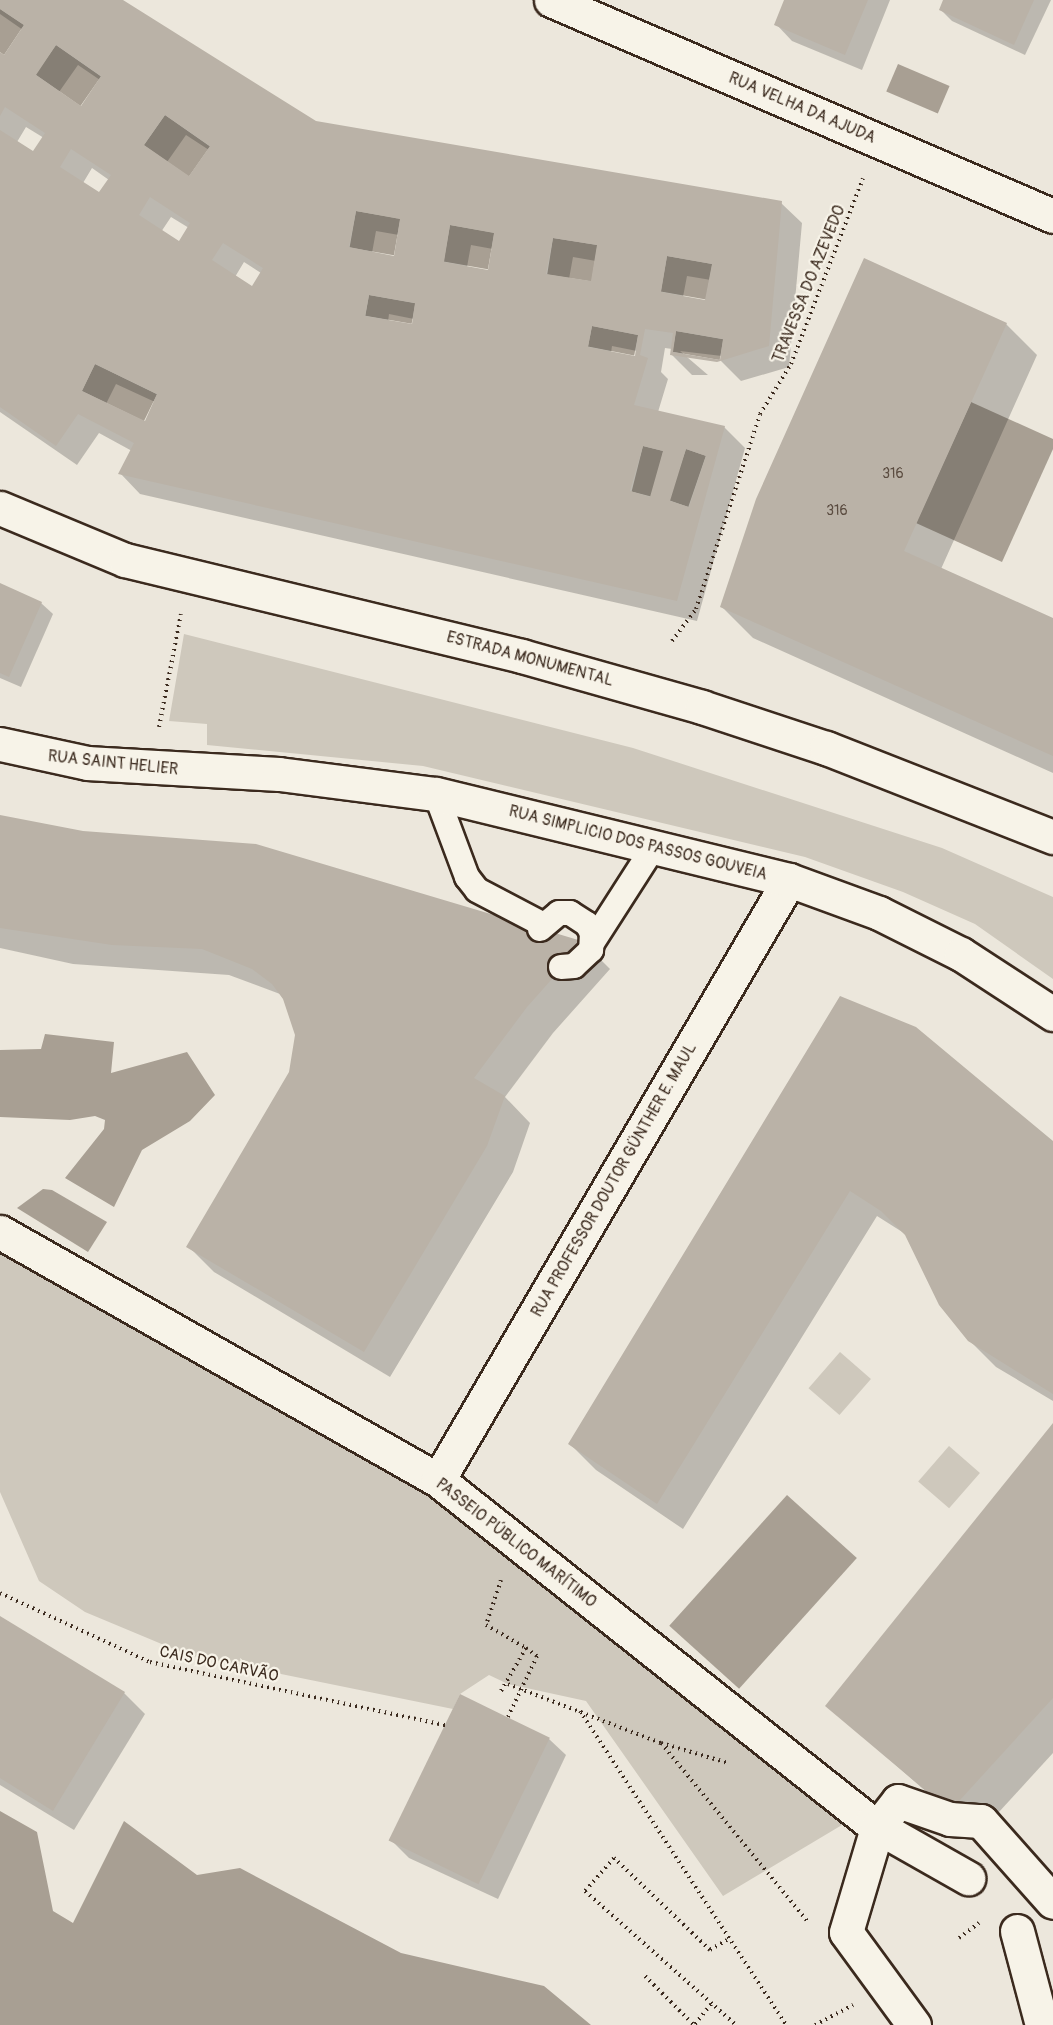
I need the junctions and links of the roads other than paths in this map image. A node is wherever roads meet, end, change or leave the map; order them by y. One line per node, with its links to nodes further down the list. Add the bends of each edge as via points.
1 (551, 0): 2 (street, RUA VELHA DA AJUDA)
2 (1053, 216)
3 (0, 508): 7 (street, ESTRADA MONUMENTAL, via 125,561 522,656 702,707 826,748)
4 (0, 744): 5 (street, RUA SAINT HELIER, via 87,763)
5 (192, 771): 6 (street, RUA SIMPLICIO DOS PASSOS GOUVEIA, via 279,774)
6 (436, 794): 8 (street, RUA SIMPLICIO DOS PASSOS GOUVEIA); 10 (lane, via 456,849 477,890 541,926 559,913 579,916 592,933)
7 (1053, 837)
8 (655, 845): 9 (street, RUA SIMPLICIO DOS PASSOS GOUVEIA); 10 (lane)
9 (789, 880): 12 (street, RUA SIMPLICIO DOS PASSOS GOUVEIA, via 879,913 961,954); 14 (street, RUA PROFESSOR DOUTOR GÜNTHER E. MAUL)
10 (592, 943): 11 (lane, via 584,960)
11 (561, 967)
12 (1053, 1014)
13 (0, 1232): 14 (street, PASSEIO PÚBLICO MARÍTIMO)
14 (438, 1480): 15 (street, PASSEIO PÚBLICO MARÍTIMO)
15 (877, 1827): 16 (street, PASSEIO PÚBLICO MARÍTIMO); 17 (street, via 898,1801 950,1819 981,1821); 19 (street, via 846,1932)
16 (969, 1878)
17 (1052, 1899)
18 (1017, 1931): 20 (street)
19 (914, 2025)
20 (1042, 2025)

